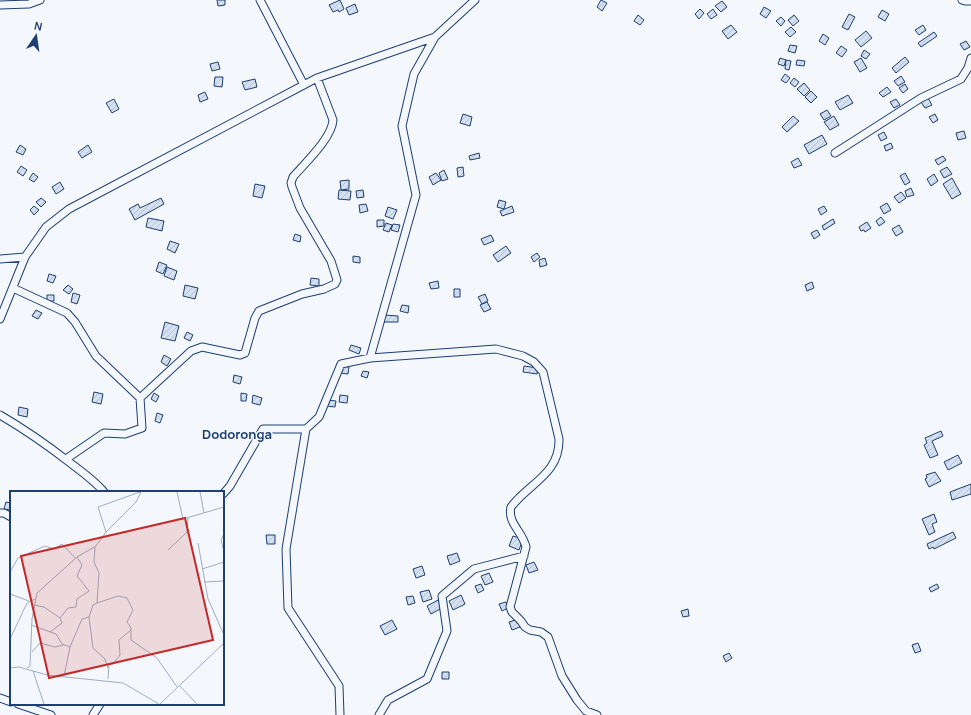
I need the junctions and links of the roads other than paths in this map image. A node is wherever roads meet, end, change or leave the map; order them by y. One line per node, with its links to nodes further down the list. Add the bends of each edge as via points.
1 (40, 0): 6 (street, via 29,4)
2 (260, 0): 10 (street)
3 (475, 0): 7 (street)
4 (962, 0): 5 (street)
5 (971, 1)
6 (0, 5)
7 (435, 37): 9 (street); 16 (street, via 414,74 402,126 416,195)
8 (971, 58): 11 (street, via 961,79 921,98)
9 (316, 78): 10 (street); 17 (street, via 333,120 333,126 291,183 300,208 331,261 336,276 335,284 259,311 244,354 196,348)
10 (304, 86): 12 (street, via 69,209 46,227)
11 (835, 153)
12 (25, 258): 13 (street); 14 (street)
13 (0, 259)
14 (13, 288): 15 (street); 17 (street, via 67,313 96,356)
15 (0, 319)
16 (370, 358): 19 (street, via 341,364 320,417); 25 (street, via 496,349 523,356 534,362 543,372 559,448 552,467 511,507 510,516 524,539)
17 (140, 398): 20 (street, via 142,428 125,434 104,433)
18 (0, 415): 20 (street)
19 (306, 429): 22 (street, via 263,430); 32 (street, via 286,549 288,608 339,686)
20 (66, 459): 21 (street)
21 (103, 491)
22 (224, 493)
23 (0, 513): 24 (street)
24 (10, 516)
25 (524, 556): 33 (street, via 474,569 442,596 447,631 427,679 388,700); 34 (street, via 511,601 512,612 524,627 548,636 562,676 573,694 586,711)
26 (0, 698): 27 (street)
27 (10, 702)
28 (21, 705): 30 (street)
29 (99, 705): 31 (street)
30 (51, 715)
31 (93, 715)
32 (340, 715)
33 (379, 715)
34 (597, 715)

